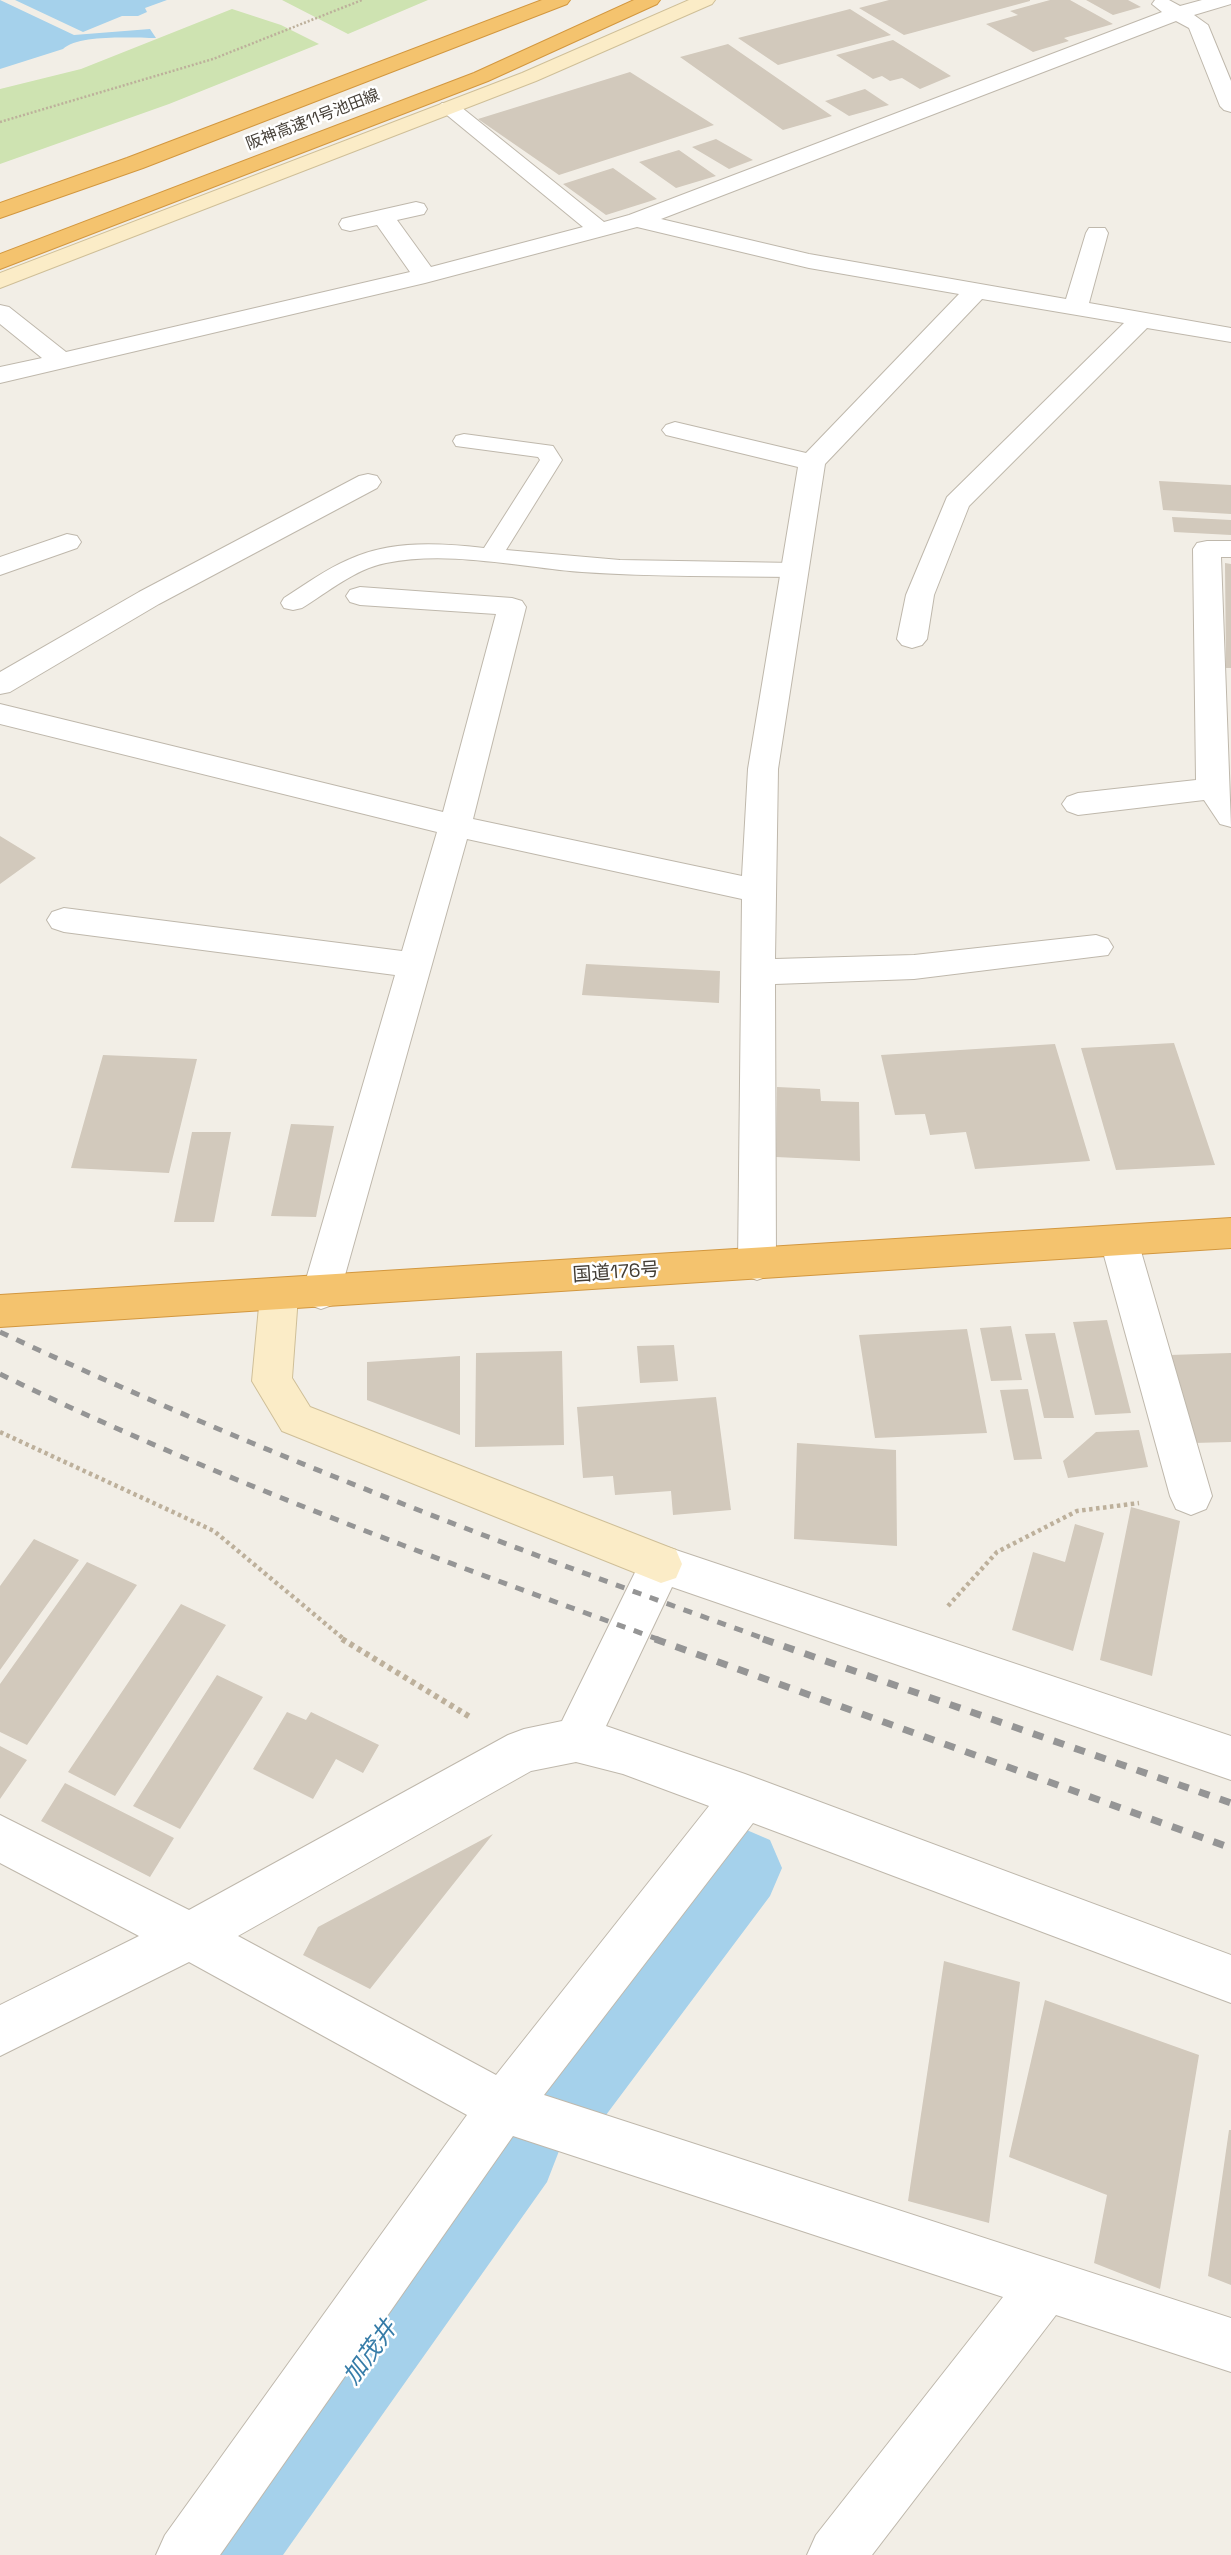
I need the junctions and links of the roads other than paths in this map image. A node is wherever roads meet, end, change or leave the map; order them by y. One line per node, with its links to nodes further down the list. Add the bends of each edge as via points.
1 (520, 0): 9 (highway)
2 (560, 0): 14 (highway, 阪神高速11号池田線)
3 (624, 0): 12 (highway, 阪神高速11号池田線)
4 (650, 0): 20 (highway, via 481,77)
5 (705, 0): 11 (street)
6 (1154, 0): 8 (street)
7 (1224, 0): 8 (street)
8 (1178, 13): 10 (street, via 1198,25); 16 (street)
9 (284, 84)
10 (1230, 102)
11 (449, 107): 18 (street); 22 (street)
12 (248, 144)
13 (416, 209): 15 (street)
14 (0, 211)
15 (383, 217): 17 (street); 21 (street)
16 (637, 220): 18 (street); 23 (street, via 809,261)
17 (349, 224)
18 (601, 231): 21 (street)
19 (1097, 233): 24 (street)
20 (0, 262)
21 (425, 276): 28 (street)
22 (0, 281)
23 (976, 291): 24 (street); 32 (street)
24 (1076, 308): 26 (street)
25 (0, 312): 28 (street)
26 (1141, 320): 27 (street); 41 (street, via 957,503 920,596)
27 (1231, 335)
28 (60, 360): 29 (street)
29 (0, 375)
30 (675, 430): 32 (street)
31 (464, 441): 36 (lane, via 545,451 551,460)
32 (812, 462): 38 (street)
33 (368, 482): 42 (street, via 149,598)
34 (67, 542): 37 (street)
35 (1231, 549): 44 (street, via 1207,549)
36 (491, 555): 38 (lane, via 562,564); 40 (lane, via 387,554 358,562)
37 (0, 567)
38 (795, 570): 48 (street, via 763,769)
39 (360, 596): 47 (street, via 512,607)
40 (293, 603)
41 (912, 639)
42 (0, 685)
43 (0, 715): 47 (street)
44 (1212, 789): 45 (street); 46 (street)
45 (1079, 804)
46 (1231, 816)
47 (455, 826): 48 (street); 51 (street)
48 (758, 891): 52 (street)
49 (64, 920): 51 (street)
50 (1096, 947): 52 (street, via 914,967)
51 (415, 965): 56 (street)
52 (758, 972): 55 (street)
53 (1231, 1233): 54 (highway, 国道176号)
54 (1119, 1241): 55 (highway, 国道176号); 59 (street)
55 (757, 1264): 56 (highway, 国道176号)
56 (321, 1293): 57 (highway, 国道176号)
57 (279, 1296): 58 (highway, 国道176号); 60 (street, via 272,1381 296,1419)
58 (0, 1311)
59 (1191, 1496)
60 (661, 1564): 61 (street); 62 (street)
61 (576, 1740): 63 (street, via 623,1752); 65 (street, via 524,1751)
62 (1231, 1758)
63 (745, 1797): 66 (street); 68 (street)
64 (0, 1838): 65 (street)
65 (190, 1936): 67 (street); 68 (street)
66 (1231, 1979)
67 (0, 2031)
68 (503, 2107): 69 (street); 71 (street)
69 (1045, 2286): 70 (street); 72 (street)
70 (1231, 2346)
71 (185, 2555)
72 (836, 2555)

